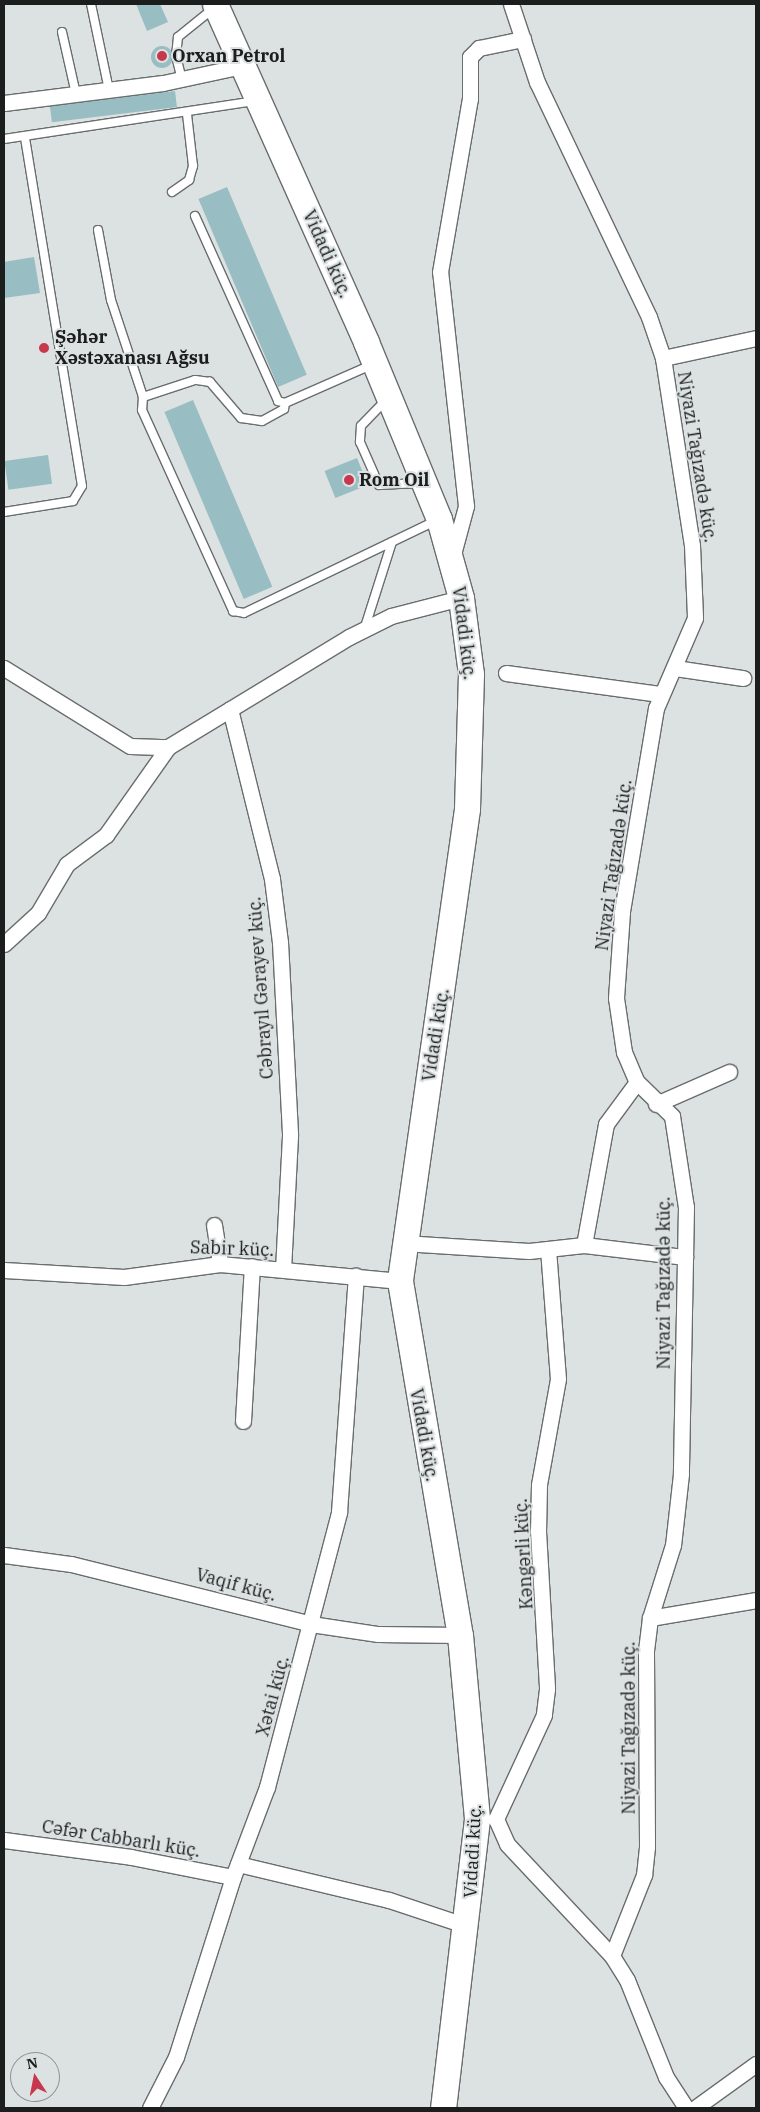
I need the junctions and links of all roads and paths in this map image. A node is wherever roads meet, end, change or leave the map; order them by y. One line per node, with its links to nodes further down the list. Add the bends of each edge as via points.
1 (91, 4): 8 (lane)
2 (511, 4): 5 (street, Niyazi Tağızadə küç.)
3 (219, 5): 6 (main road, Vidadi küç.); 7 (lane, via 178,37 176,56)
4 (62, 32): 9 (lane)
5 (523, 39): 19 (street, Niyazi Tağızadə küç., via 537,82 649,317); 28 (street, via 479,48 470,57 470,99 440,272 466,506)
6 (242, 66): 7 (street); 10 (main road, Vidadi küç.)
7 (182, 80): 8 (street)
8 (109, 90): 9 (street)
9 (76, 94): 11 (street)
10 (258, 100): 12 (lane); 20 (main road, Vidadi küç.)
11 (4, 103)
12 (187, 114): 13 (lane); 15 (lane, via 193,166 189,180)
13 (26, 136): 14 (lane); 25 (lane, via 82,486 73,501)
14 (4, 139)
15 (172, 192)
16 (195, 216): 23 (lane, via 272,394)
17 (98, 230): 21 (lane, via 112,300)
18 (756, 338): 19 (street)
19 (663, 358): 32 (street, Niyazi Tağızadə küç., via 692,545 695,618)
20 (375, 363): 22 (main road, Vidadi küç.); 23 (lane)
21 (143, 397): 23 (lane, via 195,380 210,382 241,418 262,422 284,409); 27 (lane, via 142,410 233,611 244,613)
22 (389, 397): 24 (main road, Vidadi küç.); 24 (lane, via 361,426 360,442 379,485)
23 (284, 403)
24 (424, 483): 26 (main road, Vidadi küç.)
25 (4, 512)
26 (439, 518): 27 (lane); 28 (main road, Vidadi küç.)
27 (392, 542): 30 (lane)
28 (452, 558): 29 (main road, Vidadi küç.)
29 (461, 598): 30 (street, via 392,616); 43 (main road, Vidadi küç., via 471,674 468,810 452,938)
30 (365, 629): 36 (street)
31 (4, 668): 37 (street, via 130,746)
32 (675, 668): 34 (street); 35 (street, Niyazi Tağızadə küç.)
33 (506, 673): 35 (street)
34 (743, 678)
35 (660, 694): 40 (street, Niyazi Tağızadə küç., via 622,912 616,998 624,1052)
36 (230, 709): 37 (street); 49 (street, Cəbrayıl Gərayev küç., via 272,879 280,942 290,1136)
37 (168, 747): 38 (street, via 106,835 67,864 38,913)
38 (4, 944)
39 (729, 1072): 41 (street)
40 (636, 1082): 41 (street, Niyazi Tağızadə küç.); 44 (street, via 606,1124)
41 (656, 1104): 46 (street, Niyazi Tağızadə küç., via 672,1116 678,1142 686,1207)
42 (214, 1225): 47 (street)
43 (403, 1243): 45 (street); 52 (main road, Vidadi küç.)
44 (584, 1245): 45 (street); 46 (street)
45 (548, 1249): 59 (street, Kəngərli küç., via 558,1379 539,1485 538,1531 547,1689 544,1715)
46 (685, 1257): 56 (street, Niyazi Tağızadə küç., via 681,1474 673,1544)
47 (220, 1264): 48 (street, Sabir küç.); 50 (street, Sabir küç., via 124,1277)
48 (252, 1266): 49 (street, Sabir küç.); 53 (street)
49 (283, 1269): 51 (street, Sabir küç.)
50 (4, 1270)
51 (356, 1276): 52 (street, Sabir küç.); 57 (street, Xətai küç., via 339,1512)
52 (400, 1281): 58 (main road, Vidadi küç.)
53 (243, 1421)
54 (4, 1555): 57 (street, Vaqif küç., via 72,1564)
55 (756, 1600): 56 (street)
56 (650, 1618): 63 (street, Niyazi Tağızadə küç., via 646,1652 644,1875)
57 (311, 1624): 58 (street, Vaqif küç., via 378,1634); 61 (street, Xətai küç., via 267,1787)
58 (460, 1635): 59 (main road, Vidadi küç.)
59 (487, 1819): 62 (main road, Vidadi küç.); 63 (street)
60 (4, 1840): 61 (street, Cəfər Cabbarlı küç.)
61 (236, 1871): 62 (street, Cəfər Cabbarlı küç., via 389,1900); 65 (street, Xətai küç., via 176,2056)
62 (467, 1926): 66 (main road, Vidadi küç.)
63 (612, 1956): 67 (street, via 627,1980 666,2077)
64 (756, 2064): 68 (street)
65 (150, 2108)
66 (443, 2108)
67 (686, 2108)
68 (695, 2108)

